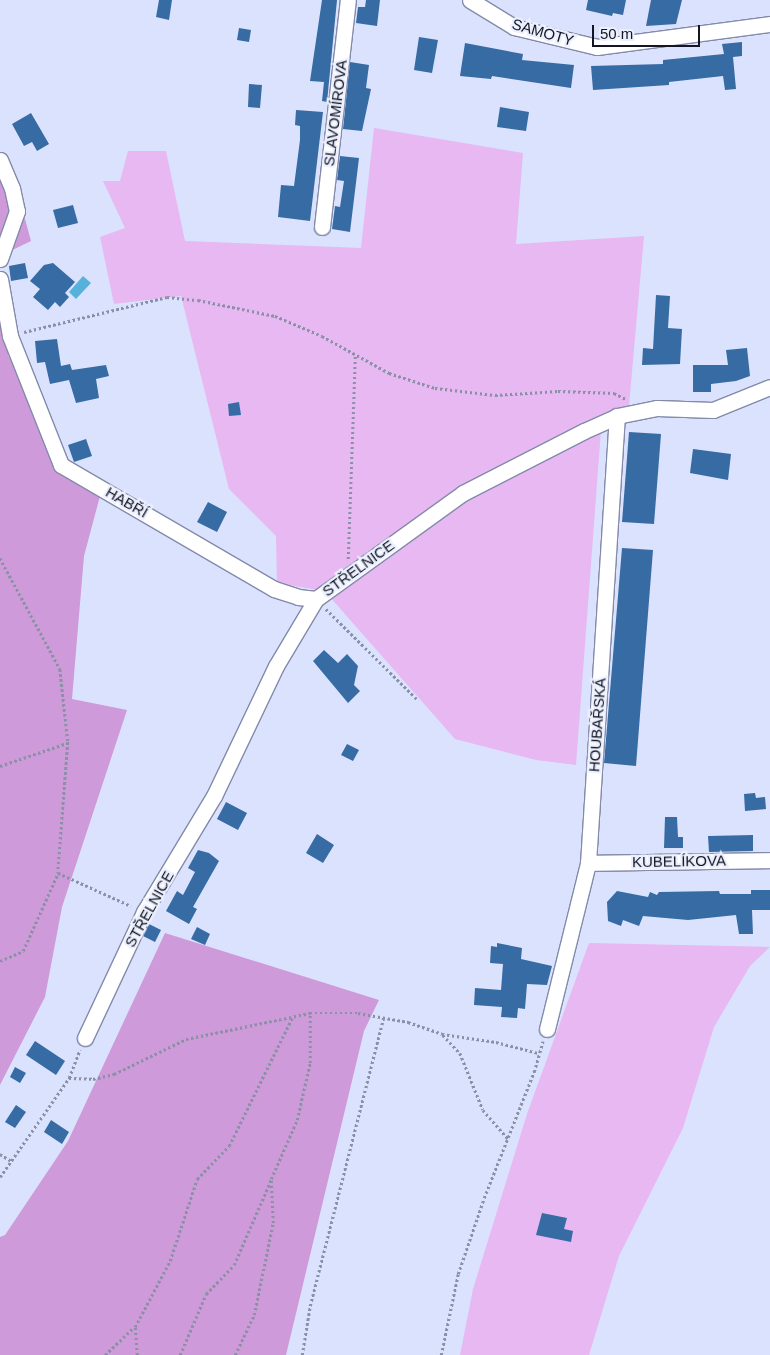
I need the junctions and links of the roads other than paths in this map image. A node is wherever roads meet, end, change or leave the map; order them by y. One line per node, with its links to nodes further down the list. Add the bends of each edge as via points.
1 (348, 0): 5 (street, SLAVOMÍROVA)
2 (470, 0): 3 (street, SAMOTY, via 514,27 598,47)
3 (770, 24)
4 (0, 160): 6 (street, via 12,188 17,211)
5 (322, 227)
6 (0, 259)
7 (0, 279): 10 (street, HABŘÍ, via 10,336 61,465 274,589)
8 (770, 387): 9 (street, STŘELNICE, via 712,410 670,406)
9 (617, 416): 10 (street, STŘELNICE, via 463,493); 12 (street, HOUBAŘSKÁ)
10 (316, 599): 14 (street, STŘELNICE, via 276,666 214,796 144,912)
11 (770, 860): 12 (street, KUBELÍKOVA)
12 (588, 863): 13 (street, HOUBAŘSKÁ)
13 (547, 1029)
14 (84, 1038)

